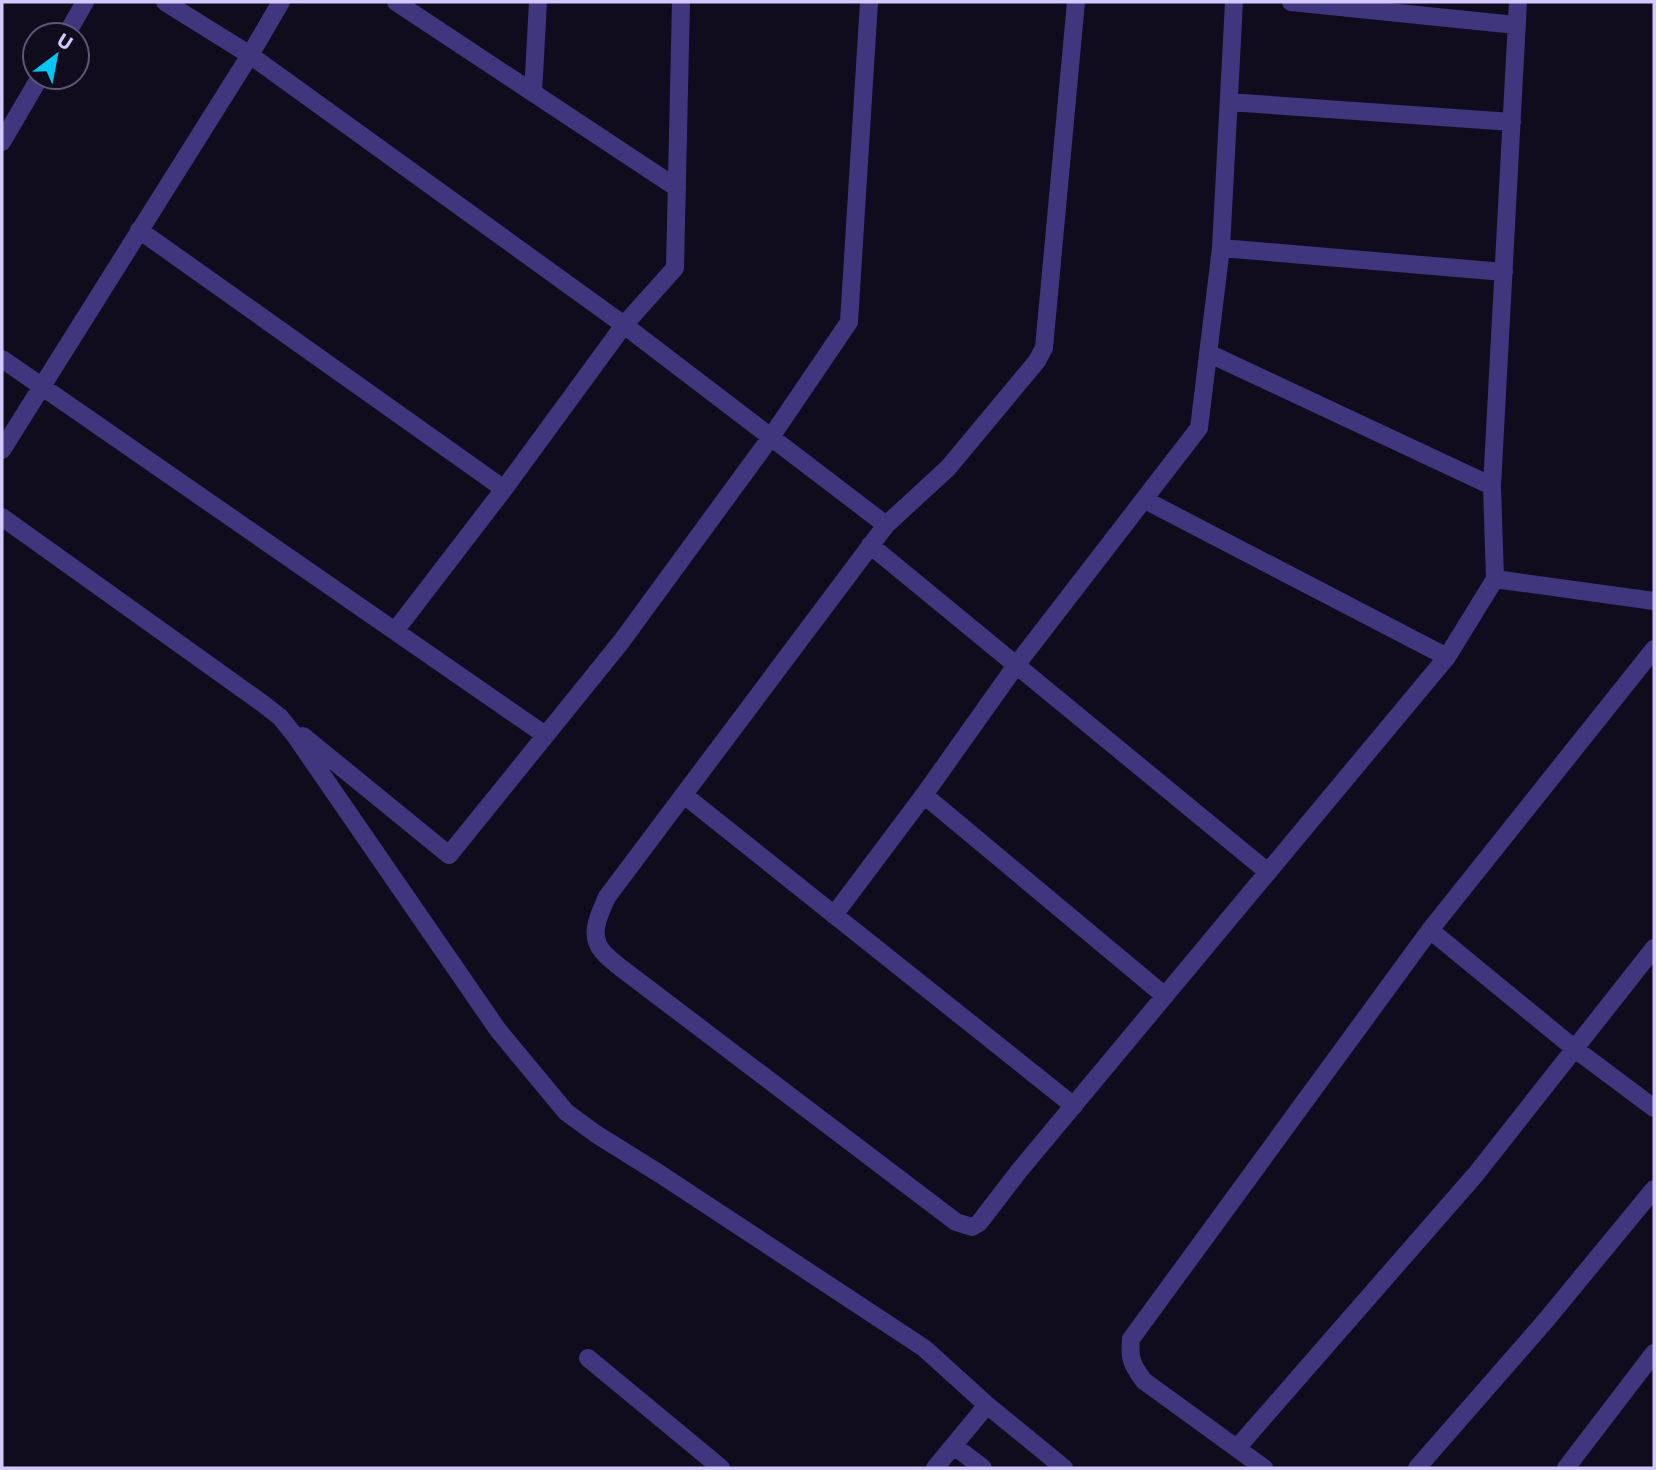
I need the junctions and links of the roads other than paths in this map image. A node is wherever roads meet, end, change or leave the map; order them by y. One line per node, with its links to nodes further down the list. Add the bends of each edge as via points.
1 (85, 2): 12 (street)
2 (165, 2): 14 (street)
3 (281, 2): 14 (street)
4 (396, 2): 16 (street)
5 (538, 2): 16 (street)
6 (681, 2): 20 (street)
7 (869, 2): 28 (street, via 849,322)
8 (1076, 2): 34 (street, via 1044,348 948,468)
9 (1234, 2): 17 (street)
10 (1290, 2): 13 (street)
11 (1518, 2): 13 (street)
12 (73, 21)
13 (1516, 25): 18 (street)
14 (250, 55): 21 (street); 24 (street)
15 (32, 91): 19 (street)
16 (533, 93): 20 (street)
17 (1229, 102): 18 (street); 22 (street)
18 (1512, 122): 23 (street)
19 (2, 142)
20 (677, 188): 24 (street, via 675,268)
21 (139, 230): 27 (street); 31 (street)
22 (1221, 248): 23 (street); 25 (street)
23 (1504, 272): 30 (street)
24 (624, 325): 28 (street); 31 (street)
25 (1208, 353): 30 (street); 32 (street, via 1199,428)
26 (2, 359): 27 (street)
27 (41, 385): 29 (street); 38 (street)
28 (771, 437): 34 (street); 43 (street, via 621,642)
29 (2, 450)
30 (1492, 486): 36 (street)
31 (504, 489): 38 (street)
32 (1145, 500): 40 (street); 41 (street)
33 (2, 517): 42 (street)
34 (886, 525): 35 (street)
35 (870, 545): 41 (street); 45 (street)
36 (1495, 579): 37 (street); 40 (street)
37 (1654, 601)
38 (395, 631): 43 (street)
39 (1654, 649): 48 (street)
40 (1447, 657): 46 (street)
41 (1017, 664): 44 (street); 46 (street)
42 (280, 717): 43 (street, via 449,855); 57 (street, via 498,1031 566,1112 924,1348)
43 (545, 735)
44 (924, 794): 47 (street); 50 (street)
45 (684, 795): 47 (street); 52 (street, via 607,897 597,920 594,935 602,951 621,968 966,1226 979,1223)
46 (1268, 872): 50 (street)
47 (834, 915): 52 (street)
48 (1430, 930): 51 (street); 59 (street, via 1131,1339 1133,1367 1144,1381)
49 (1654, 948): 51 (street)
50 (1165, 996): 52 (street)
51 (1575, 1049): 53 (street); 59 (street, via 1476,1174)
52 (1074, 1106)
53 (1654, 1108)
54 (1654, 1189): 65 (street)
55 (1654, 1353): 66 (street)
56 (588, 1358): 60 (street)
57 (987, 1405): 58 (street); 63 (street)
58 (954, 1446): 61 (street); 62 (street)
59 (1237, 1448): 64 (street)
60 (721, 1468)
61 (934, 1468)
62 (983, 1468)
63 (1064, 1468)
64 (1264, 1468)
65 (1418, 1468)
66 (1566, 1468)

